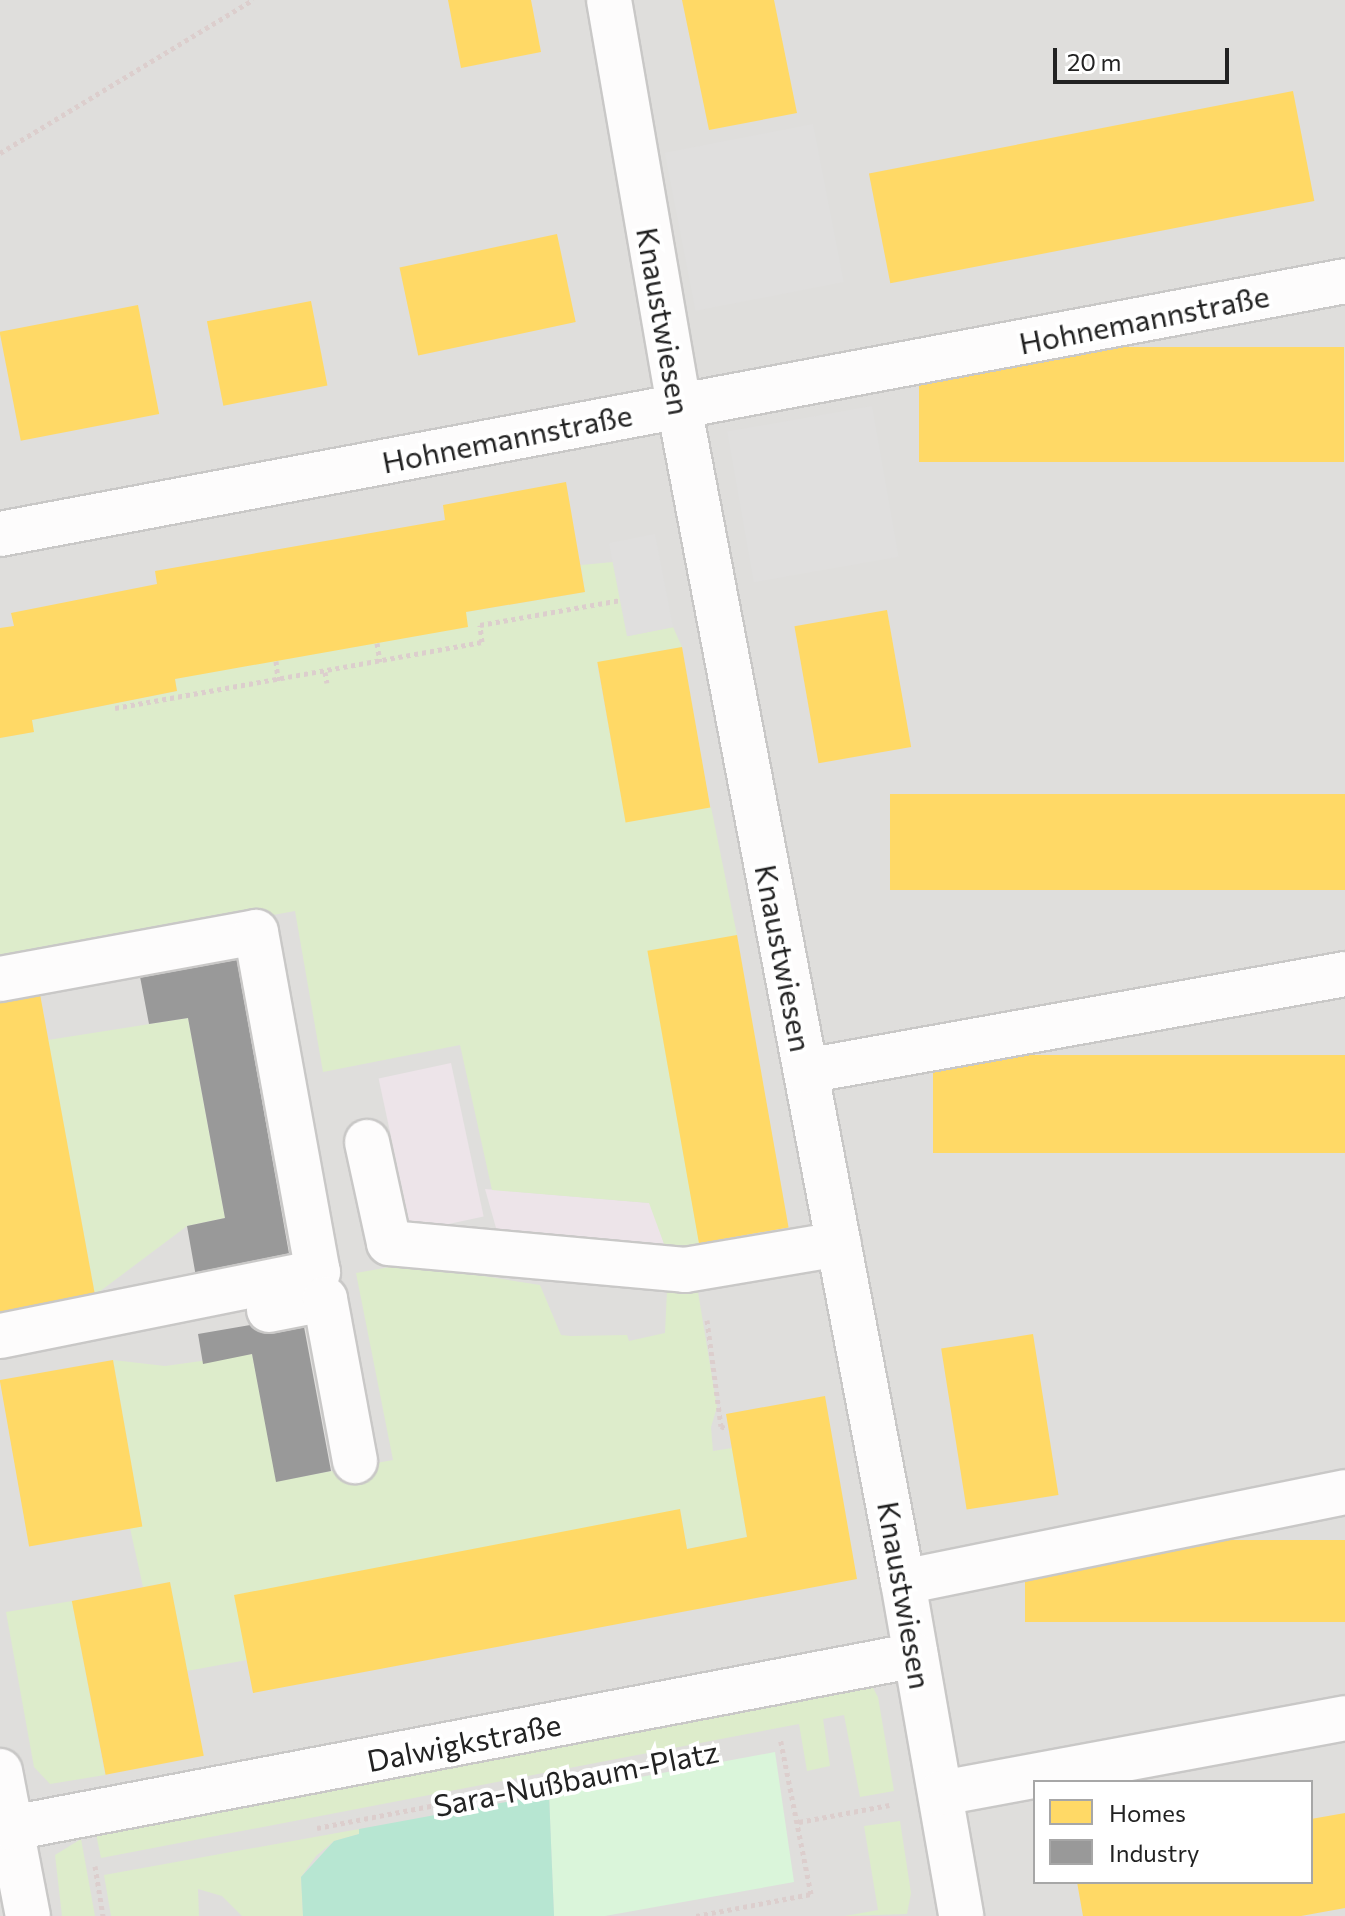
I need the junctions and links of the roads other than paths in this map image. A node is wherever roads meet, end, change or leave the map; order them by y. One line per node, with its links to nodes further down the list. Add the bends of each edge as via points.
1 (609, 0): 3 (street, Knaustwiesen)
2 (1345, 281): 3 (street, Hohnemannstraße)
3 (679, 406): 4 (street, Hohnemannstraße); 7 (street, Knaustwiesen)
4 (0, 534)
5 (1345, 974): 7 (street)
6 (0, 979): 10 (street, via 256,932 318,1272)
7 (806, 1071): 9 (street, Knaustwiesen)
8 (367, 1142): 9 (street, via 389,1243 699,1267)
9 (839, 1244): 14 (street, Knaustwiesen)
10 (0, 1336)
11 (0, 1364): 12 (street, via 325,1299)
12 (355, 1461)
13 (1345, 1492): 14 (street)
14 (903, 1582): 15 (street, Knaustwiesen)
15 (916, 1655): 18 (street, Knaustwiesen); 19 (street, Dalwigkstraße)
16 (1345, 1718): 18 (street)
17 (0, 1771): 19 (street)
18 (941, 1793): 21 (street, Knaustwiesen)
19 (12, 1828): 20 (street)
20 (28, 1916)
21 (961, 1916)

